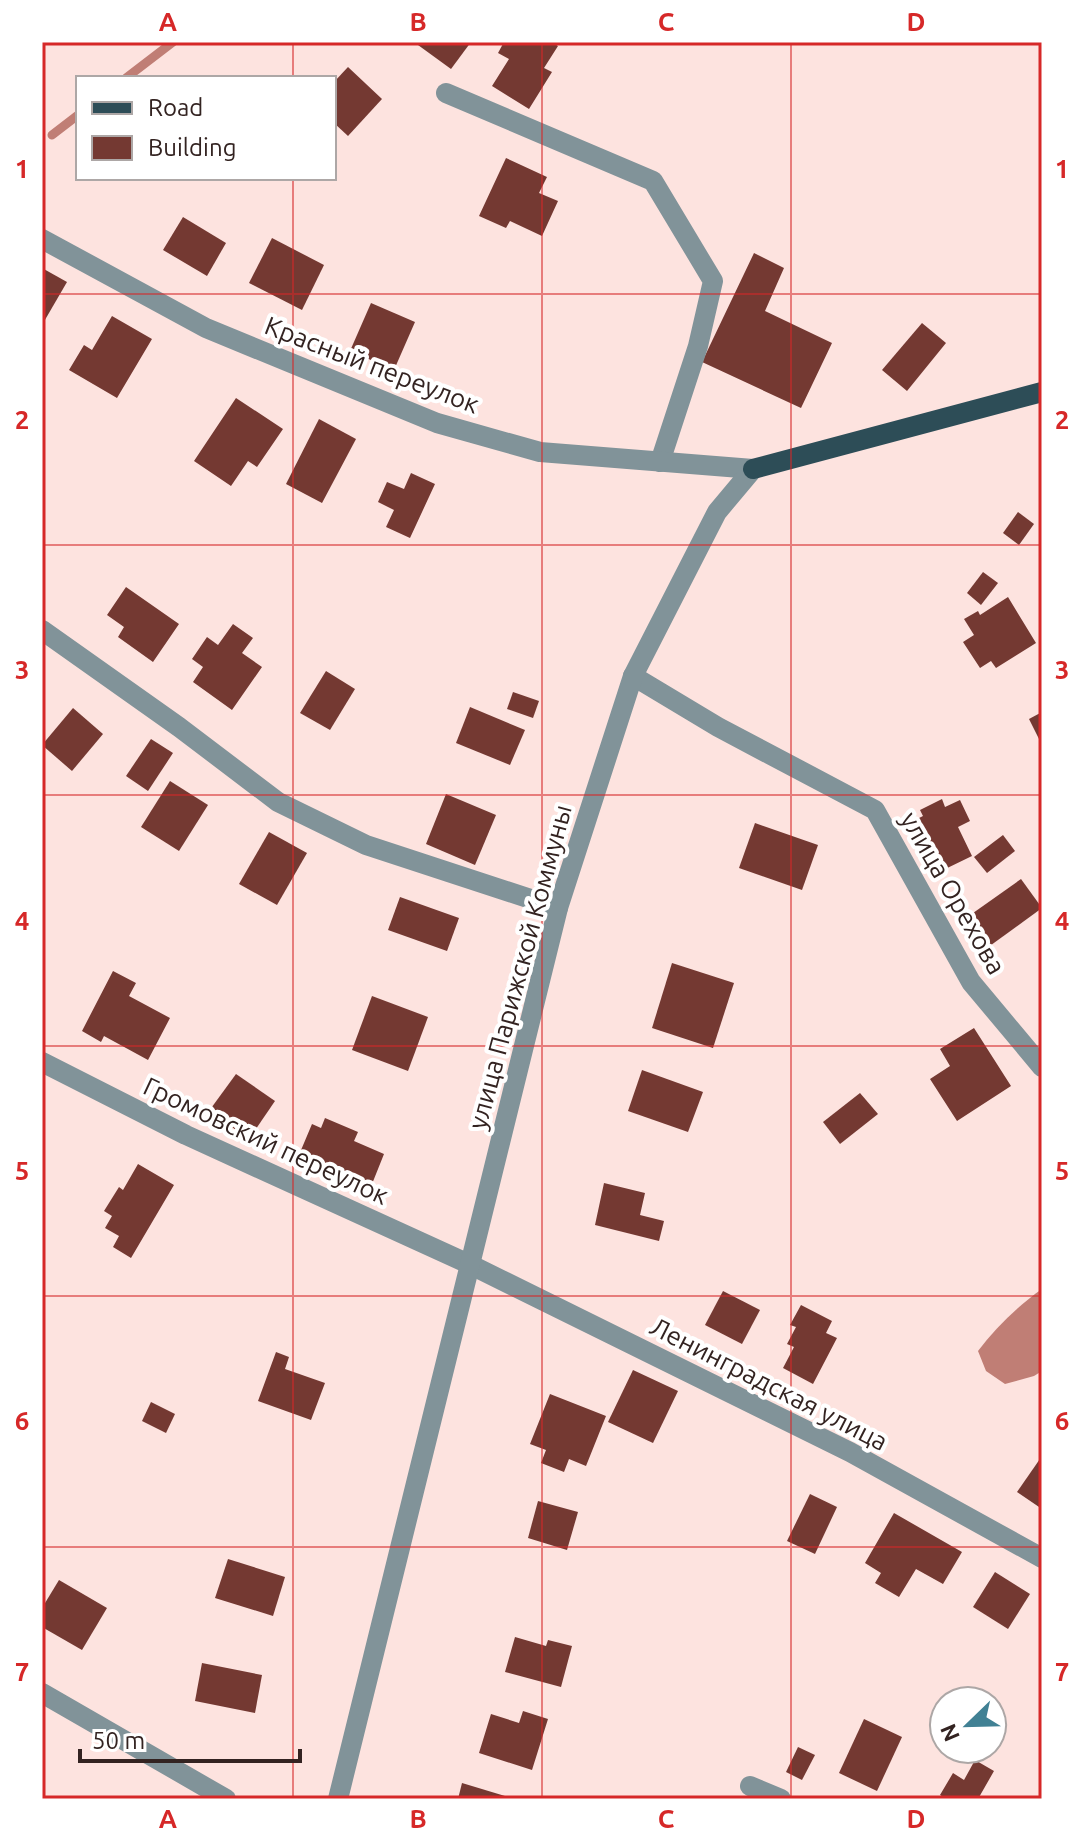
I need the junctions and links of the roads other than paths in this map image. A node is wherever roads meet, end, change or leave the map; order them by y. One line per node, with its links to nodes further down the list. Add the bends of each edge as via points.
1 (446, 93): 4 (street, via 653,181 713,281)
2 (42, 239): 4 (street, Красный переулок, via 206,328 437,423 540,452)
3 (1042, 392): 5 (main road)
4 (660, 462): 5 (street, Красный переулок)
5 (753, 469): 7 (street, улица Парижской Коммуны, via 717,512)
6 (42, 630): 8 (street, via 278,802 366,845)
7 (633, 676): 8 (street, улица Парижской Коммуны); 10 (street, улица Орехова, via 875,810 971,982)
8 (558, 908): 11 (street, улица Парижской Коммуны)
9 (42, 1062): 11 (street, Громовский переулок, via 186,1135)
10 (1042, 1067)
11 (469, 1264): 12 (street, Ленинградская улица, via 850,1452); 16 (street, улица Парижской Коммуны)
12 (1042, 1558)
13 (42, 1693): 15 (street)
14 (750, 1786): 17 (street)
15 (226, 1799)
16 (338, 1799)
17 (781, 1799)

